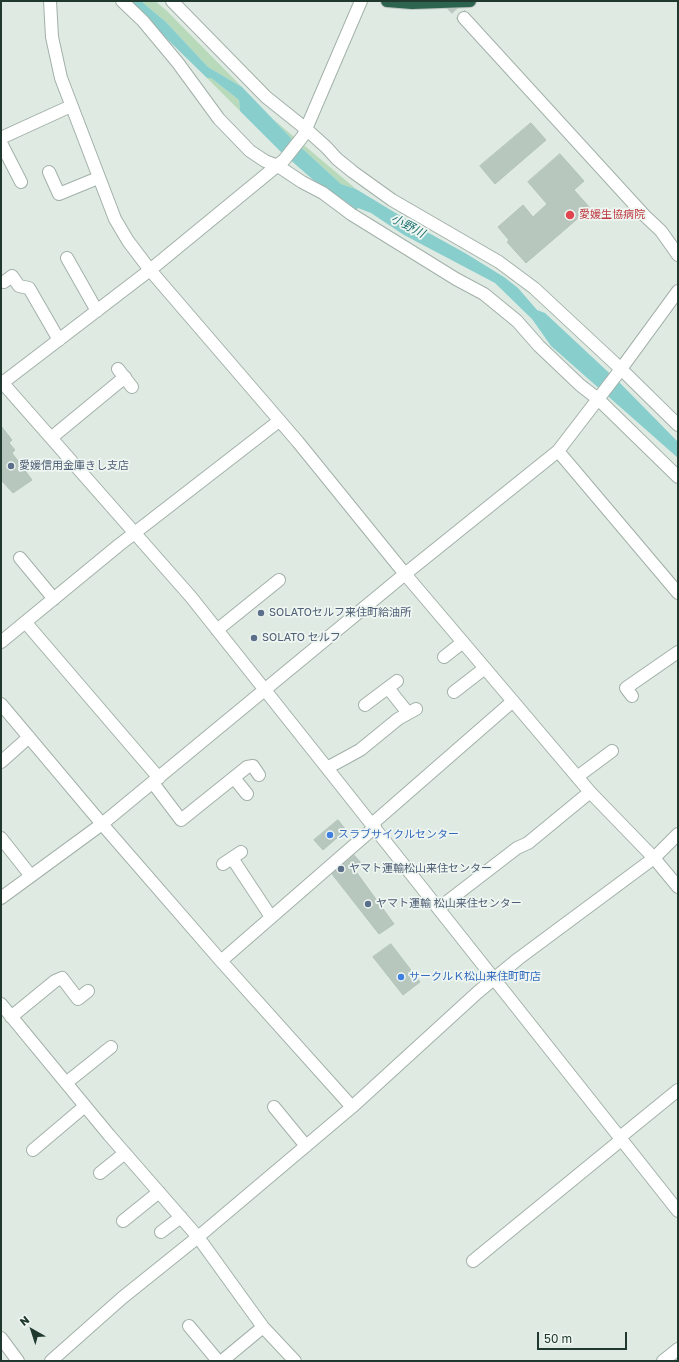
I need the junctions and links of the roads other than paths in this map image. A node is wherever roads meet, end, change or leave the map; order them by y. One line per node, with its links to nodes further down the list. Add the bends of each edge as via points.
1 (50, 1): 8 (street, via 55,54)
2 (122, 1): 12 (street, via 143,21 219,119 250,151 265,161)
3 (172, 1): 9 (street)
4 (361, 1): 9 (street)
5 (387, 1): 6 (highway)
6 (470, 1)
7 (464, 18): 16 (street, via 661,232)
8 (71, 106): 10 (street); 14 (street)
9 (304, 132): 12 (street); 23 (street, via 392,200 479,249 534,288)
10 (1, 138)
11 (1, 143): 15 (street)
12 (281, 163): 18 (street); 26 (street, via 302,182 323,193 351,214 484,294 516,321 580,385)
13 (49, 172): 14 (street, via 59,194)
14 (98, 178): 18 (street, via 115,219)
15 (21, 182)
16 (678, 255)
17 (67, 258): 21 (street)
18 (150, 270): 21 (street); 27 (street)
19 (4, 282): 22 (street, via 12,276 19,286 29,288)
20 (678, 291): 23 (street)
21 (97, 311): 22 (street)
22 (59, 340): 24 (street)
23 (620, 371): 26 (street); 28 (street)
24 (2, 383): 29 (street)
25 (132, 387): 29 (street, via 121,373)
26 (599, 397): 30 (street); 31 (street)
27 (279, 421): 32 (street); 34 (street)
28 (678, 425)
29 (51, 438): 32 (street)
30 (558, 451): 34 (street); 36 (street)
31 (678, 477)
32 (135, 533): 37 (street); 39 (street)
33 (20, 558): 37 (street)
34 (405, 574): 41 (street); 45 (street)
35 (279, 580): 39 (street)
36 (678, 593)
37 (54, 599): 38 (street)
38 (26, 623): 40 (street); 58 (street)
39 (217, 630): 45 (street)
40 (1, 642)
41 (462, 642): 43 (street); 44 (street)
42 (678, 652): 47 (street, via 626,688)
43 (444, 657)
44 (485, 668): 46 (street); 48 (street)
45 (265, 689): 54 (street); 58 (street)
46 (454, 692)
47 (632, 696)
48 (512, 701): 56 (street); 62 (street)
49 (366, 705): 54 (street, via 392,684 412,711 360,750)
50 (2, 707): 51 (street)
51 (29, 737): 53 (street); 61 (street)
52 (612, 751): 56 (street)
53 (1, 762)
54 (327, 768): 62 (street)
55 (260, 775): 57 (street, via 253,766 247,767)
56 (577, 776): 59 (street)
57 (234, 778): 58 (street, via 181,820); 60 (street)
58 (156, 780): 61 (street)
59 (590, 792): 66 (street); 70 (street, via 528,843 517,848)
60 (247, 794)
61 (102, 824): 67 (street); 72 (street)
62 (373, 826): 70 (street); 71 (street)
63 (678, 834): 66 (street)
64 (1, 838): 67 (street)
65 (232, 858): 71 (street)
66 (654, 858): 68 (street); 73 (street)
67 (31, 876): 69 (street)
68 (678, 887)
69 (1, 898)
70 (439, 908): 73 (street)
71 (271, 917): 72 (street)
72 (221, 961): 82 (street)
73 (494, 979): 82 (street); 83 (street)
74 (88, 991): 76 (street, via 78,999 62,978)
75 (1, 1004): 76 (street)
76 (11, 1016): 78 (street)
77 (112, 1047): 78 (street)
78 (66, 1083): 80 (street)
79 (678, 1090): 83 (street)
80 (85, 1106): 85 (street); 86 (street)
81 (274, 1107): 84 (street)
82 (352, 1107): 84 (street)
83 (620, 1139): 89 (street); 94 (street)
84 (306, 1146): 93 (street)
85 (33, 1150)
86 (125, 1153): 87 (street); 88 (street)
87 (100, 1173)
88 (159, 1192): 90 (street); 91 (street)
89 (678, 1211)
90 (181, 1217): 92 (street); 93 (street)
91 (123, 1221)
92 (161, 1232)
93 (198, 1236): 96 (street); 100 (street, via 122,1298)
94 (473, 1261)
95 (189, 1326): 101 (street)
96 (263, 1327): 102 (street); 103 (street)
97 (1, 1338): 99 (street)
98 (678, 1349): 104 (street)
99 (13, 1359)
100 (51, 1361)
101 (218, 1361)
102 (222, 1361)
103 (295, 1361)
104 (663, 1361)

